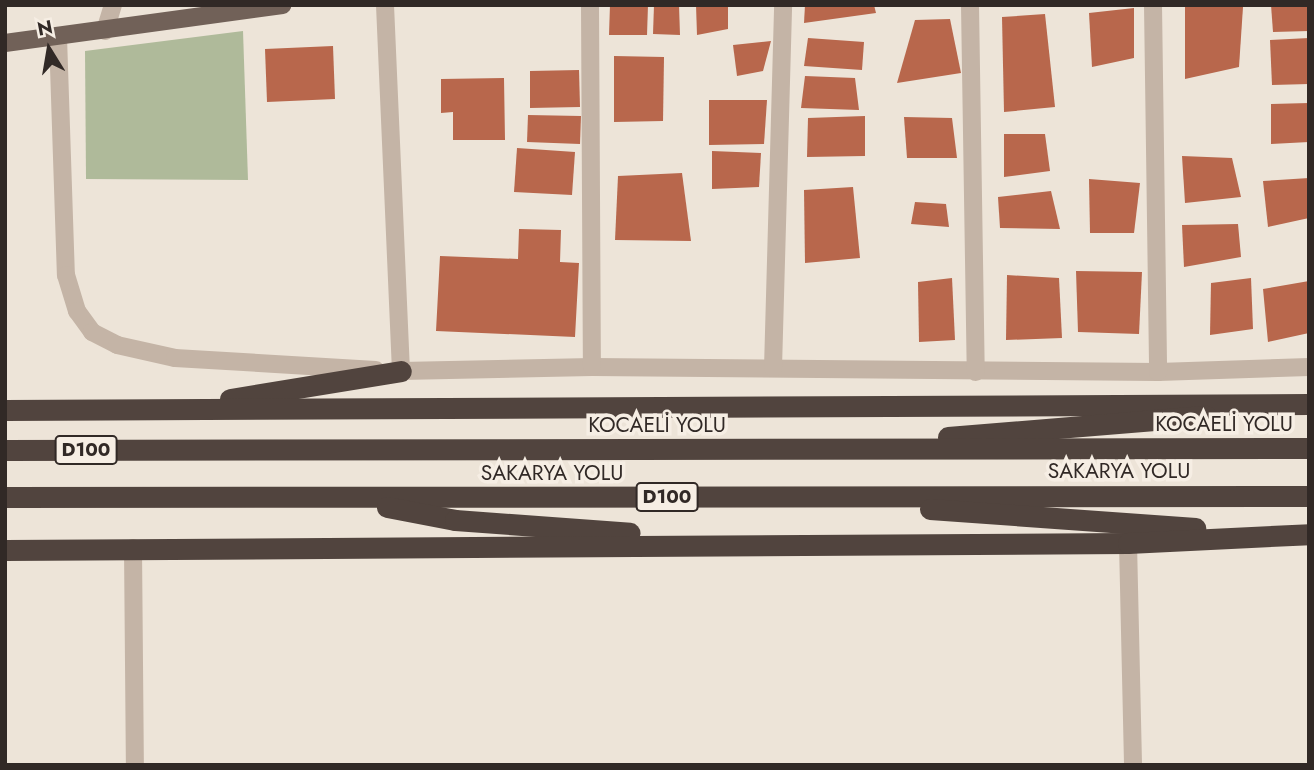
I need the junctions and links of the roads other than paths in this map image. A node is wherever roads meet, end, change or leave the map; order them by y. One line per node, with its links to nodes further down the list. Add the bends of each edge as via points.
1 (113, 5): 9 (street)
2 (282, 5): 8 (main road)
3 (385, 5): 15 (street)
4 (590, 5): 12 (street)
5 (783, 5): 14 (street)
6 (970, 5): 16 (street)
7 (1153, 5): 17 (street)
8 (236, 8): 9 (main road)
9 (105, 31): 10 (main road)
10 (58, 37): 11 (main road); 15 (street, via 66,275 77,312 92,332 117,345 175,358)
11 (5, 43)
12 (592, 367): 14 (street); 15 (street)
13 (1309, 367): 17 (street)
14 (773, 368): 16 (street)
15 (401, 371): 20 (highway)
16 (976, 372): 17 (street)
17 (1158, 372)
18 (1309, 406): 20 (highway); 23 (highway)
19 (5, 410): 20 (highway)
20 (164, 410)
21 (1309, 448): 23 (highway, KOCAELİ YOLU / D100)
22 (5, 450): 23 (highway, KOCAELİ YOLU / D100)
23 (767, 451)
24 (1309, 496): 25 (highway, SAKARYA YOLU / D100)
25 (753, 497): 27 (highway, SAKARYA YOLU / D100); 28 (highway)
26 (12, 498): 27 (highway, SAKARYA YOLU / D100)
27 (333, 498): 31 (highway, via 455,520)
28 (1284, 534): 29 (highway); 30 (highway)
29 (1309, 534)
30 (1128, 543): 31 (highway); 35 (street)
31 (781, 545): 32 (highway)
32 (133, 548): 33 (highway); 34 (street)
33 (5, 550)
34 (135, 765)
35 (1133, 765)

